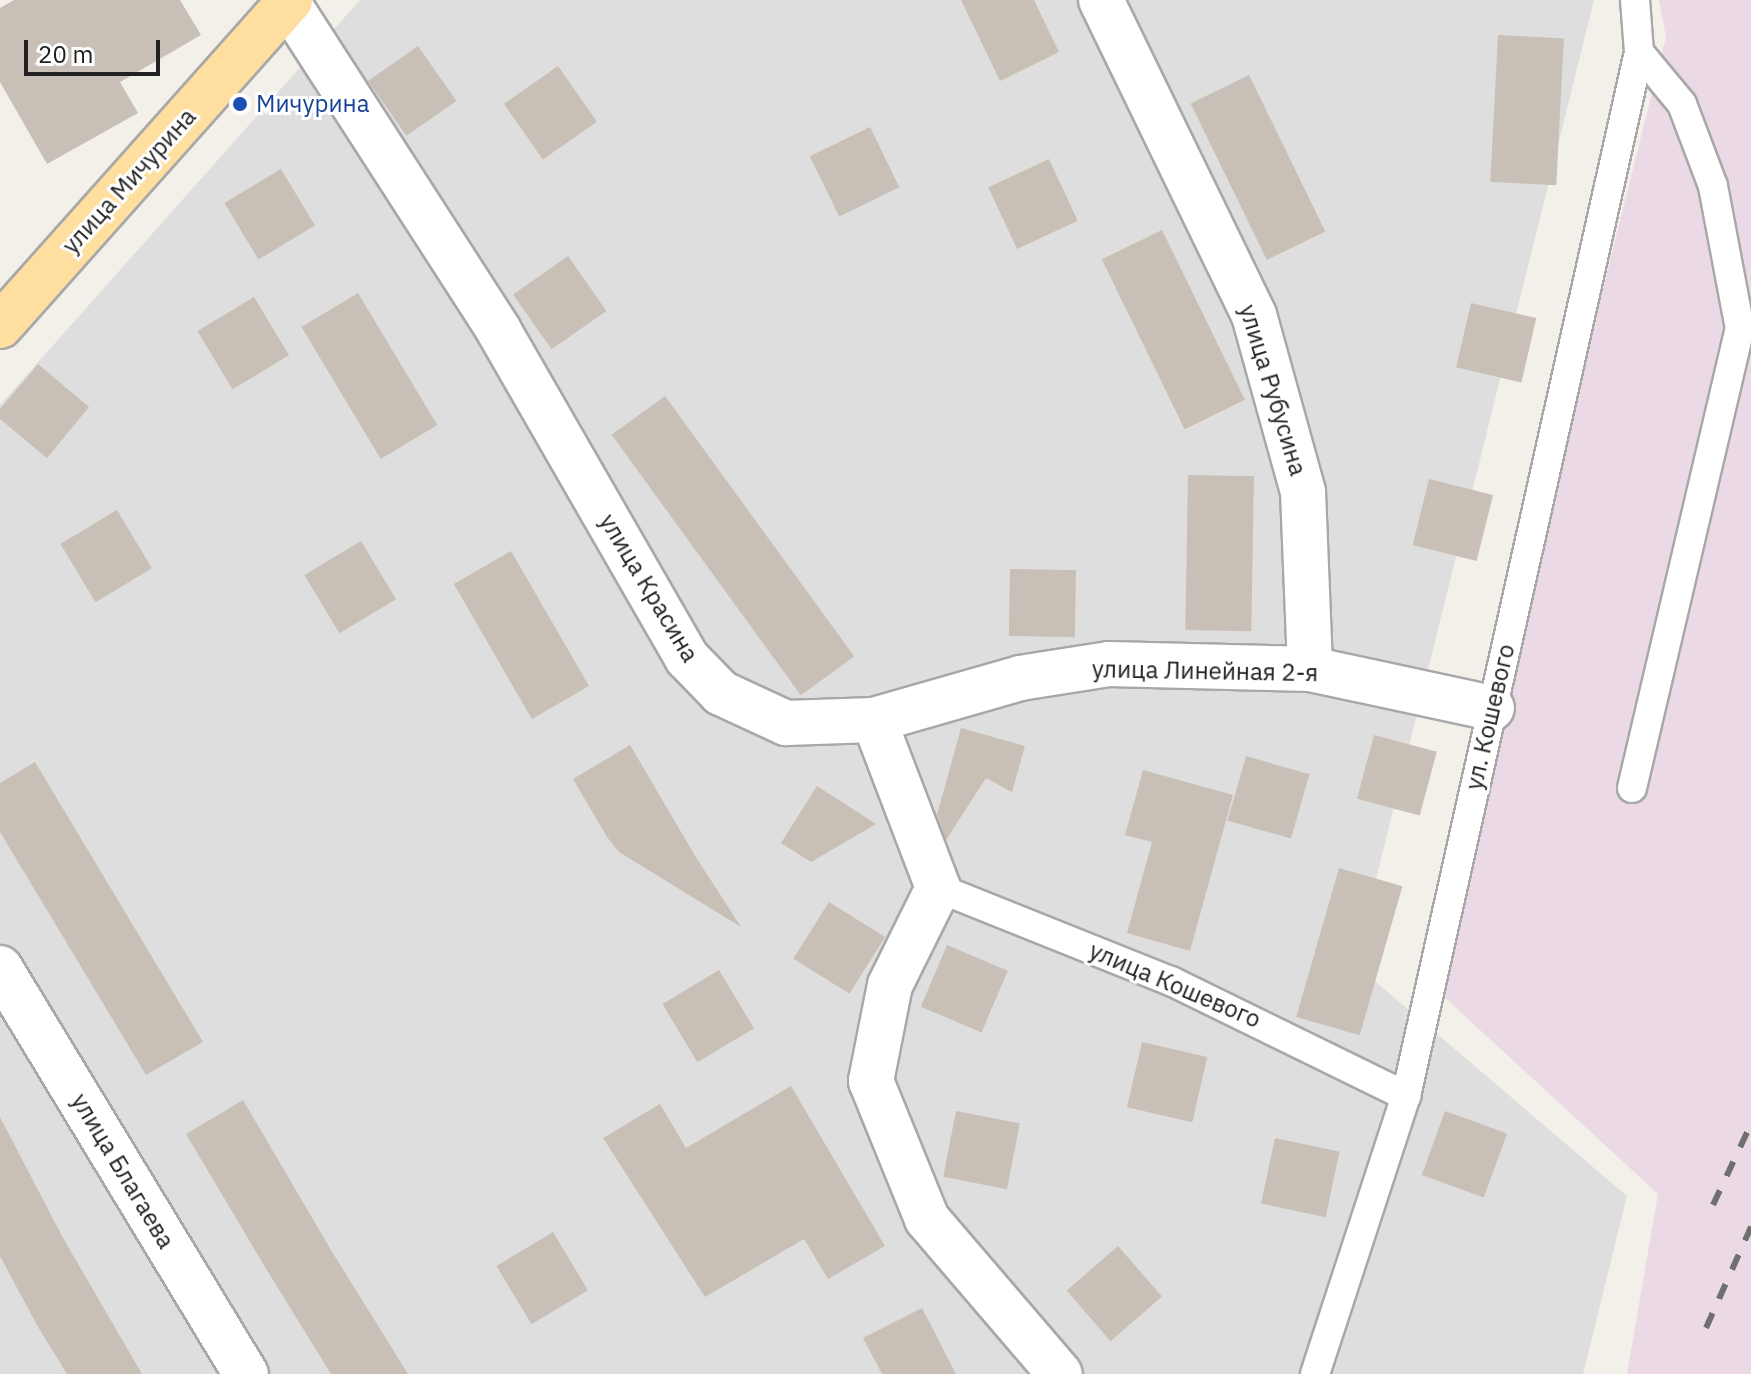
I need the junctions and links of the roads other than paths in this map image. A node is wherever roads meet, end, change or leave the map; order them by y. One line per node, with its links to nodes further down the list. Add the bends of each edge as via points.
1 (1101, 0): 6 (street, улица Рубусина, via 1254,315 1303,492)
2 (1635, 0): 4 (lane, ул. Кошевого)
3 (288, 1): 5 (main road, улица Мичурина); 8 (street, улица Красина, via 499,331 687,658 721,693 786,723)
4 (1639, 52): 7 (lane, ул. Кошевого); 9 (lane, via 1682,104 1713,186 1740,329)
5 (0, 326)
6 (1310, 669): 7 (street, улица Линейная 2-я); 8 (street, улица Линейная 2-я, via 1109,664 1020,678)
7 (1492, 708): 12 (lane, ул. Кошевого)
8 (874, 720): 10 (street)
9 (1632, 788)
10 (938, 888): 12 (lane, улица Кошевого, via 1171,981); 14 (street, via 890,985 871,1081 927,1219)
11 (0, 968): 13 (street, улица Благаева)
12 (1406, 1096): 15 (lane, ул. Кошевого)
13 (246, 1374)
14 (1060, 1374)
15 (1315, 1374)

